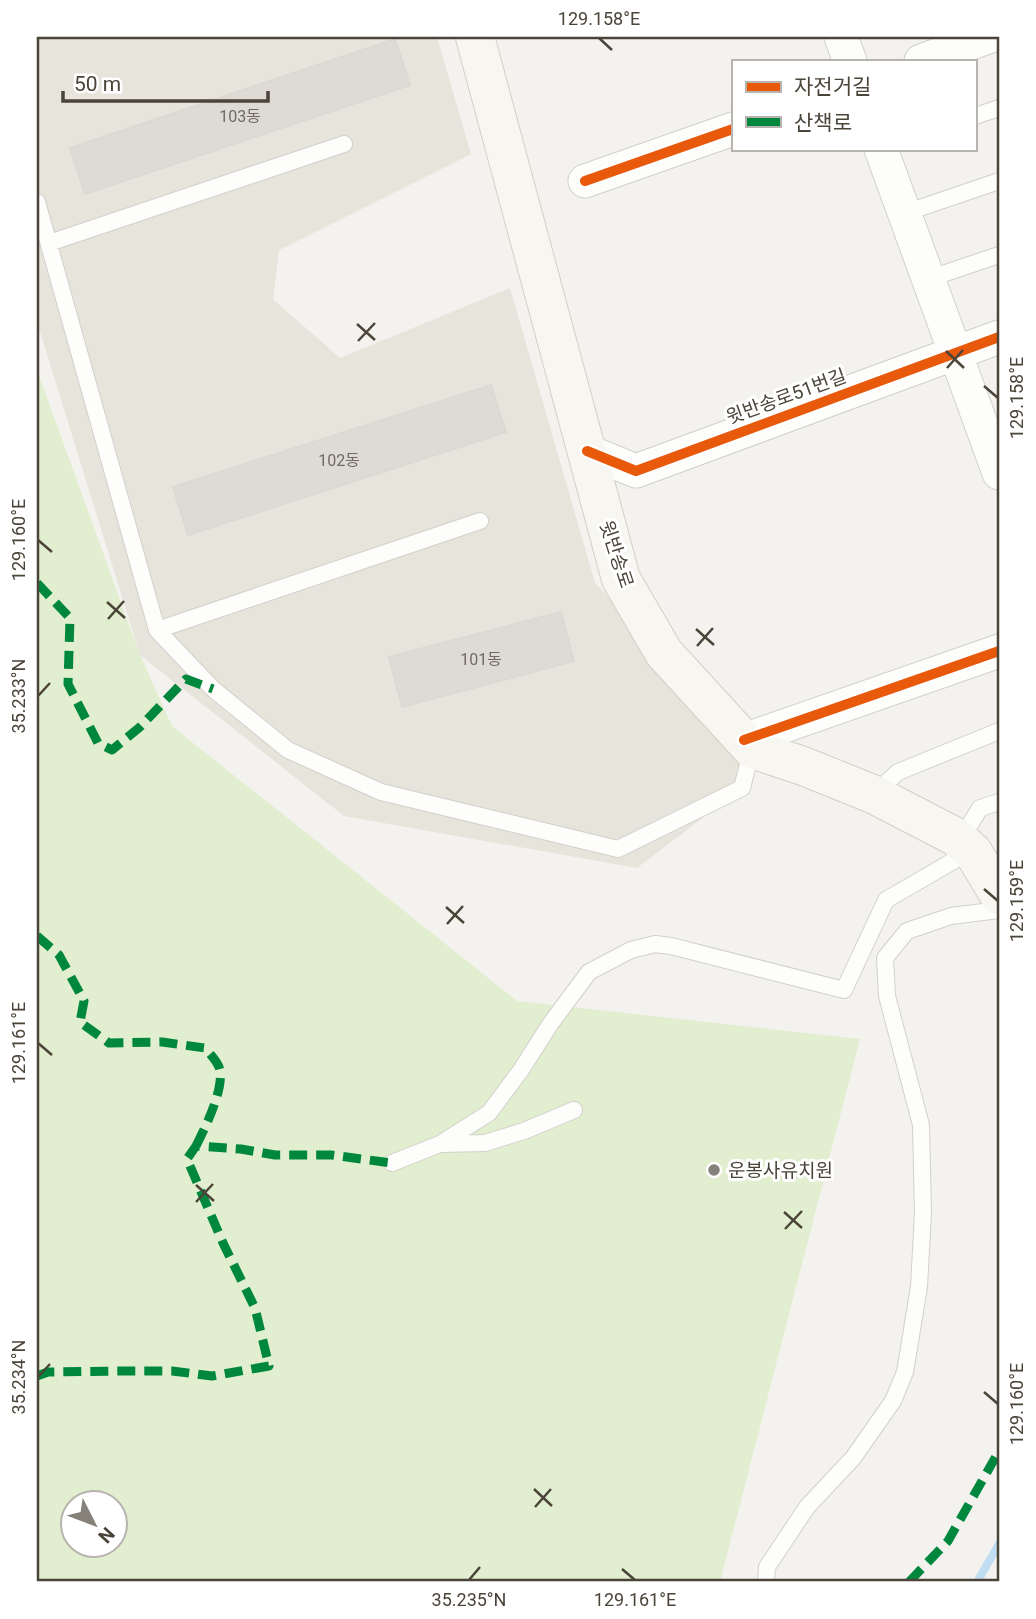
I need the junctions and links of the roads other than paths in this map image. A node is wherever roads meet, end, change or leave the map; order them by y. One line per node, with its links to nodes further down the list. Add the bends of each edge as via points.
1 (475, 37): 21 (main road, 윗반송로)
2 (841, 37): 4 (street)
3 (988, 37): 5 (street)
4 (850, 60)
5 (924, 60)
6 (999, 108): 7 (lane)
7 (976, 116)
8 (732, 129): 11 (street)
9 (345, 144): 15 (lane)
10 (881, 150): 14 (street)
11 (585, 181)
12 (999, 181): 14 (lane)
13 (37, 202): 15 (lane)
14 (905, 213): 17 (street)
15 (48, 243): 24 (lane)
16 (999, 255): 17 (lane)
17 (928, 279): 19 (street)
18 (999, 337): 19 (street, 윗반송로51번길)
19 (955, 352): 20 (street); 21 (street, 윗반송로51번길, via 636,471)
20 (990, 421): 22 (street)
21 (587, 451): 27 (main road, 윗반송로, via 621,579 663,653)
22 (999, 473)
23 (480, 521): 24 (lane)
24 (157, 630): 27 (lane, via 213,689 288,750 381,792 618,849 742,788)
25 (999, 651): 27 (street)
26 (999, 731): 28 (lane, via 898,772)
27 (748, 744): 28 (main road, 윗반송로)
28 (873, 795): 30 (main road, 윗반송로)
29 (999, 802): 30 (lane, via 980,808)
30 (967, 846): 31 (main road); 34 (lane, via 960,857 886,900 844,990 655,944 631,950 589,972 489,1113)
31 (999, 895)
32 (999, 910): 36 (lane, via 951,916 907,930 885,958 887,996 921,1125 919,1287 905,1373 893,1401 853,1458 800,1517 768,1567)
33 (574, 1110): 34 (lane, via 485,1143)
34 (440, 1144): 35 (lane)
35 (392, 1163)
36 (766, 1582)

